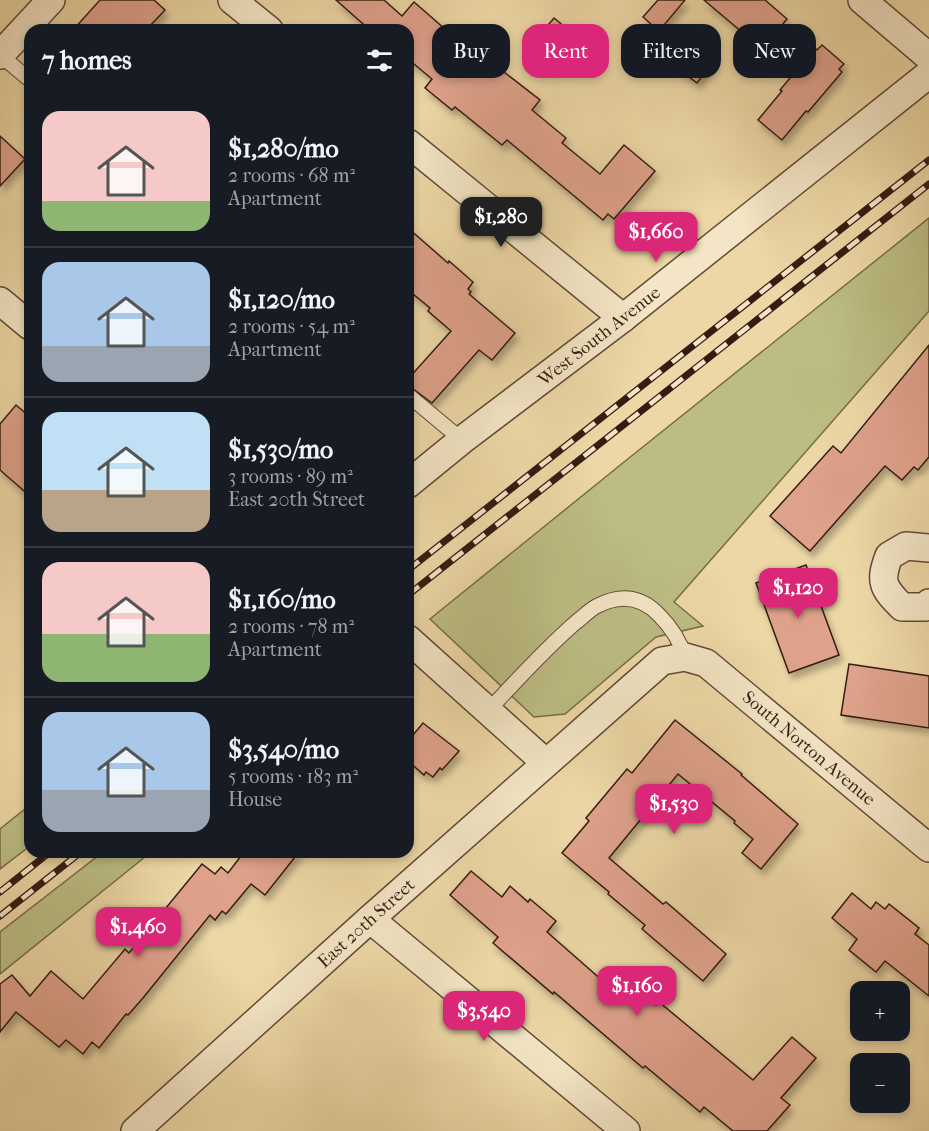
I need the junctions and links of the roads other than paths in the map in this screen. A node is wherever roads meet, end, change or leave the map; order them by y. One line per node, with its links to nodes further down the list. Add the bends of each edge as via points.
1 (232, 0): 5 (street)
2 (862, 0): 8 (street)
3 (48, 1): 4 (street)
4 (28, 24)
5 (262, 24)
6 (24, 28): 7 (street)
7 (0, 55): 10 (lane)
8 (929, 57)
9 (929, 74): 13 (street, West South Avenue)
10 (24, 75)
11 (414, 148): 13 (street)
12 (0, 302): 14 (street)
13 (623, 318): 16 (street, West South Avenue)
14 (24, 321)
15 (414, 400): 16 (lane)
16 (462, 440): 17 (street, West South Avenue)
17 (414, 479)
18 (929, 548): 19 (street, via 906,546 889,556 882,573 887,592 902,607 925,607)
19 (929, 603)
20 (414, 644): 22 (street)
21 (685, 657): 22 (lane, via 681,643 650,605 631,598 613,600 595,606 565,632); 23 (street, East 20th Street, via 662,661); 24 (street, South Norton Avenue, via 706,663)
22 (488, 711): 23 (street)
23 (546, 763): 25 (street, East 20th Street)
24 (929, 848)
25 (370, 919): 26 (street, East 20th Street); 27 (street)
26 (135, 1131)
27 (626, 1131)

